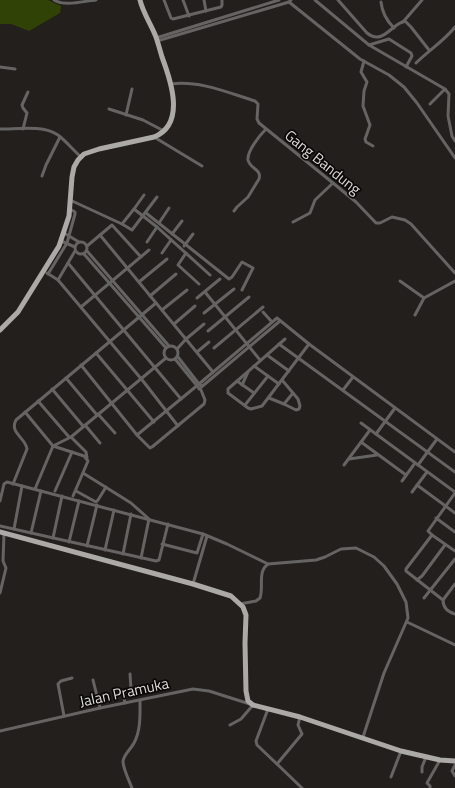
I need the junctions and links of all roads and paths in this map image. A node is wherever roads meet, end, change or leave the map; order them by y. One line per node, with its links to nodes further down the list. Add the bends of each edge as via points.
1 (54, 0): 2 (street, via 65,3)
2 (96, 0)
3 (140, 0): 19 (main road)
4 (164, 0): 15 (street, via 172,19)
5 (183, 0): 15 (street)
6 (204, 0): 14 (street)
7 (222, 0): 14 (street, via 221,7)
8 (279, 0): 19 (street)
9 (315, 0): 20 (street)
10 (338, 0): 18 (street, via 372,36 383,36)
11 (422, 0): 16 (street)
12 (290, 1): 19 (street); 22 (street)
13 (381, 2): 18 (street, via 387,20)
14 (206, 11): 15 (street)
15 (189, 16)
16 (403, 22): 18 (street); 21 (street, via 409,24)
17 (455, 27): 21 (street, via 442,42)
18 (394, 28)
19 (157, 40): 27 (main road)
20 (369, 45): 25 (street); 25 (street, via 389,39 411,53)
21 (429, 50): 23 (street)
22 (364, 61): 41 (street, via 362,72 367,82 363,106 370,125 365,139); 43 (street, via 404,87)
23 (416, 63)
24 (0, 67): 26 (street)
25 (406, 67): 29 (street)
26 (14, 69)
27 (171, 84): 36 (street, Gang Bandung, via 194,84 255,101 258,105 258,121); 37 (main road, via 173,110 169,125)
28 (132, 89): 33 (street)
29 (445, 89): 31 (street); 40 (street, via 449,94 448,116)
30 (28, 92): 35 (street, via 22,105 27,113)
31 (430, 104)
32 (109, 109): 33 (street)
33 (126, 114): 37 (street)
34 (0, 129): 35 (street)
35 (23, 129): 38 (street, via 44,130)
36 (266, 129): 46 (street, Gang Bandung); 53 (street, via 254,143 248,158 258,172 259,179 248,197)
37 (164, 131): 39 (main road)
38 (60, 137): 42 (street); 45 (street)
39 (154, 137): 42 (main road, via 99,149); 44 (street)
40 (455, 141)
41 (372, 146)
42 (80, 157): 49 (main road, via 72,173)
43 (455, 158)
44 (202, 166)
45 (42, 176)
46 (333, 183): 57 (street, via 315,200 310,213); 84 (street, Gang Bandung, via 376,223 392,217 409,222)
47 (144, 195): 52 (street)
48 (157, 197): 54 (street)
49 (70, 200): 51 (main road); 59 (street)
50 (169, 208): 58 (street)
51 (69, 209): 61 (main road); 64 (street, via 75,212)
52 (134, 209): 55 (street); 59 (street)
53 (234, 211)
54 (146, 213): 55 (street); 58 (street)
55 (143, 216): 59 (street, via 132,230); 60 (street)
56 (182, 221): 62 (street)
57 (293, 222)
58 (159, 223): 62 (street)
59 (122, 224)
60 (157, 227): 67 (street); 69 (street)
61 (64, 233): 64 (street); 66 (main road)
62 (172, 234): 71 (street)
63 (193, 234): 71 (street)
64 (70, 235): 68 (street); 70 (street)
65 (100, 235): 72 (street); 79 (street, via 110,226 114,226); 82 (street)
66 (61, 240): 70 (street); 83 (main road)
67 (171, 240): 74 (street); 77 (street)
68 (79, 242): 72 (street, via 84,242); 73 (street)
69 (147, 242)
70 (67, 243): 73 (street); 83 (street)
71 (185, 245): 74 (street); 96 (street, via 229,279 242,262 252,266)
72 (87, 246): 76 (street)
73 (75, 249): 76 (street, via 79,254); 81 (street)
74 (182, 249): 78 (street)
75 (149, 250): 79 (street)
76 (85, 253): 89 (street)
77 (162, 253)
78 (186, 253): 86 (street); 93 (street, via 178,265)
79 (141, 257): 82 (street)
80 (167, 259): 92 (street)
81 (68, 263): 88 (street); 98 (street)
82 (127, 268): 89 (street); 92 (street)
83 (46, 272): 88 (street); 118 (main road, via 18,312)
84 (455, 273)
85 (176, 274): 99 (street)
86 (210, 275)
87 (220, 279): 97 (street)
88 (58, 280): 106 (street)
89 (112, 281): 98 (street); 112 (street)
90 (400, 281): 102 (street)
91 (455, 281): 102 (street)
92 (139, 282): 99 (street)
93 (199, 284)
94 (234, 289): 104 (street)
95 (186, 290): 108 (street)
96 (242, 290)
97 (205, 292): 101 (street); 104 (street)
98 (94, 296): 106 (street); 119 (street)
99 (150, 296): 103 (street)
100 (249, 297): 113 (street)
101 (197, 298)
102 (424, 298): 111 (street)
103 (156, 303): 108 (street); 112 (street)
104 (214, 304): 109 (street); 113 (street)
105 (195, 306): 116 (street)
106 (81, 307): 124 (street)
107 (263, 307): 120 (street)
108 (162, 310): 116 (street)
109 (204, 312)
110 (263, 312): 115 (street)
111 (415, 315)
112 (141, 316): 119 (street); 129 (street)
113 (225, 317): 120 (street); 121 (street)
114 (280, 321): 115 (street, via 276,318); 128 (street); 130 (street)
115 (272, 322): 126 (street)
116 (174, 324): 122 (street)
117 (204, 324): 122 (street)
118 (0, 330)
119 (123, 330): 124 (street); 142 (street)
120 (235, 330): 126 (street); 131 (street)
121 (208, 331)
122 (186, 339): 132 (street); 133 (street)
123 (285, 339): 127 (street)
124 (110, 342): 134 (street); 149 (street)
125 (209, 342): 133 (street)
126 (246, 344): 130 (street); 145 (street)
127 (280, 344): 135 (street); 138 (street)
128 (309, 344): 138 (street); 147 (street)
129 (168, 347): 132 (street); 136 (street, via 164,353)
130 (249, 347): 139 (street); 154 (street)
131 (214, 348)
132 (177, 349): 137 (street)
133 (197, 352): 145 (street)
134 (96, 353): 140 (street); 156 (street)
135 (267, 355): 139 (street); 144 (street)
136 (166, 358): 137 (street); 142 (street)
137 (176, 358): 154 (street)
138 (299, 358): 144 (street); 157 (street)
139 (260, 360): 141 (street)
140 (81, 365): 148 (street); 163 (street)
141 (254, 366): 143 (street); 146 (street)
142 (154, 367): 149 (street); 161 (street)
143 (249, 370): 151 (street); 153 (street)
144 (289, 371): 150 (street)
145 (214, 372): 154 (street)
146 (268, 376): 152 (street); 158 (street)
147 (353, 377): 157 (street); 166 (street)
148 (66, 378): 155 (street); 169 (street)
149 (141, 378): 156 (street); 167 (street)
150 (282, 380): 152 (street); 159 (street)
151 (237, 381): 153 (street); 165 (street, via 227,392)
152 (279, 384): 160 (street)
153 (242, 385): 158 (street)
154 (200, 387): 161 (street); 174 (street, via 204,404)
155 (52, 389): 162 (street); 173 (street)
156 (127, 390): 163 (street); 171 (street)
157 (344, 390): 170 (street)
158 (254, 393): 165 (street)
159 (293, 393): 164 (street); 164 (street, via 298,399 299,409)
160 (269, 398): 164 (street); 165 (street, via 262,406 251,409)
161 (181, 399): 167 (street)
162 (38, 401): 168 (street); 179 (street)
163 (112, 402): 169 (street); 178 (street)
164 (284, 404)
165 (245, 406)
166 (395, 408): 170 (street); 180 (street)
167 (167, 411): 171 (street); 174 (street)
168 (25, 412): 183 (street); 197 (street, via 14,424 16,434 28,449)
169 (98, 414): 173 (street); 176 (street)
170 (386, 421): 177 (street); 185 (street)
171 (154, 422): 178 (street)
172 (361, 423): 175 (street)
173 (84, 426): 179 (street); 182 (street)
174 (178, 426): 178 (street, via 152,447 148,447)
175 (370, 430): 177 (street); 181 (street)
176 (115, 433)
177 (376, 434): 190 (street)
178 (137, 435)
179 (70, 437): 183 (street); 188 (street, via 86,452)
180 (437, 439): 185 (street); 186 (street)
181 (361, 442): 187 (street); 189 (street)
182 (100, 443)
183 (53, 446): 184 (street); 201 (street)
184 (72, 452): 188 (street); 203 (street)
185 (428, 452): 190 (street); 193 (street)
186 (455, 452)
187 (377, 455): 189 (street); 195 (street)
188 (86, 458): 194 (street, via 88,461)
189 (349, 459): 191 (street)
190 (416, 464): 192 (street); 195 (street)
191 (344, 465)
192 (427, 472): 198 (street); 206 (street)
193 (455, 472)
194 (83, 473): 200 (street); 204 (street)
195 (406, 475): 196 (street)
196 (402, 481)
197 (13, 484): 199 (street); 209 (street, via 4,484)
198 (417, 485): 205 (street); 212 (street)
199 (22, 486): 201 (street); 220 (street)
200 (106, 487): 204 (street, via 96,502); 217 (street, via 131,503)
201 (35, 489): 202 (street)
202 (41, 491): 207 (street); 223 (street)
203 (55, 491)
204 (76, 492): 208 (street)
205 (412, 492)
206 (455, 492): 212 (street)
207 (62, 496): 210 (street); 226 (street)
208 (73, 496)
209 (0, 501)
210 (79, 501): 211 (street); 227 (street)
211 (97, 506): 213 (street); 230 (street)
212 (446, 506): 214 (street); 216 (street)
213 (114, 510): 215 (street); 231 (street)
214 (455, 513)
215 (131, 514): 217 (street); 233 (street)
216 (436, 518): 222 (street); 225 (street, via 428,531)
217 (149, 519): 218 (street); 234 (street)
218 (168, 524): 224 (street); 228 (street)
219 (0, 526): 220 (street)
220 (14, 529): 223 (street)
221 (2, 532): 236 (street); 239 (main road)
222 (455, 532)
223 (31, 533): 226 (street)
224 (205, 535): 228 (street, via 197,553); 237 (street); 239 (street)
225 (432, 535): 229 (street); 238 (street, via 406,569 406,573)
226 (53, 538): 227 (street)
227 (69, 542): 230 (street)
228 (162, 544): 234 (street, via 158,561)
229 (446, 545): 232 (street); 238 (street)
230 (87, 546): 231 (street)
231 (105, 550): 233 (street)
232 (455, 551)
233 (123, 554): 234 (street)
234 (140, 558)
235 (455, 559): 241 (street)
236 (1, 561): 242 (street, via 6,568)
237 (268, 564): 245 (street, via 261,575 262,590 259,600); 247 (street, via 316,560 352,547 366,552 384,566 397,584 406,602)
238 (417, 580): 241 (street)
239 (193, 584): 245 (main road, via 224,593)
240 (455, 584): 244 (street)
241 (430, 590): 243 (street); 244 (street)
242 (0, 593)
243 (424, 598)
244 (443, 600): 246 (street, via 443,606)
245 (240, 604): 254 (main road, via 246,615 246,697)
246 (454, 612)
247 (407, 622): 248 (street); 261 (street, via 384,673)
248 (455, 645)
249 (130, 674): 253 (street, via 132,689 123,693)
250 (72, 678): 257 (street, via 58,684)
251 (93, 680): 255 (street)
252 (140, 700): 253 (street, Jalan Pramuka); 254 (street, Jalan Pramuka, via 193,689 209,691); 271 (street, via 140,725 137,736 123,761)
253 (125, 704): 255 (street, Jalan Pramuka)
254 (252, 705): 256 (main road); 259 (street, via 241,719)
255 (100, 708): 257 (street, Jalan Pramuka)
256 (268, 709): 258 (main road); 266 (street, via 256,741)
257 (64, 716): 260 (street, Jalan Pramuka)
258 (300, 717): 261 (main road); 266 (street, via 298,723 301,736)
259 (230, 726)
260 (0, 731)
261 (364, 737): 262 (main road)
262 (401, 751): 263 (main road); 270 (street)
263 (426, 756): 264 (main road); 268 (street)
264 (440, 760): 265 (main road); 273 (street, via 427,784)
265 (455, 761)
266 (277, 764): 272 (street)
267 (455, 765): 269 (street, via 452,771)
268 (422, 772)
269 (455, 776)
270 (391, 777)
271 (132, 788)
272 (302, 788)
273 (430, 788)

